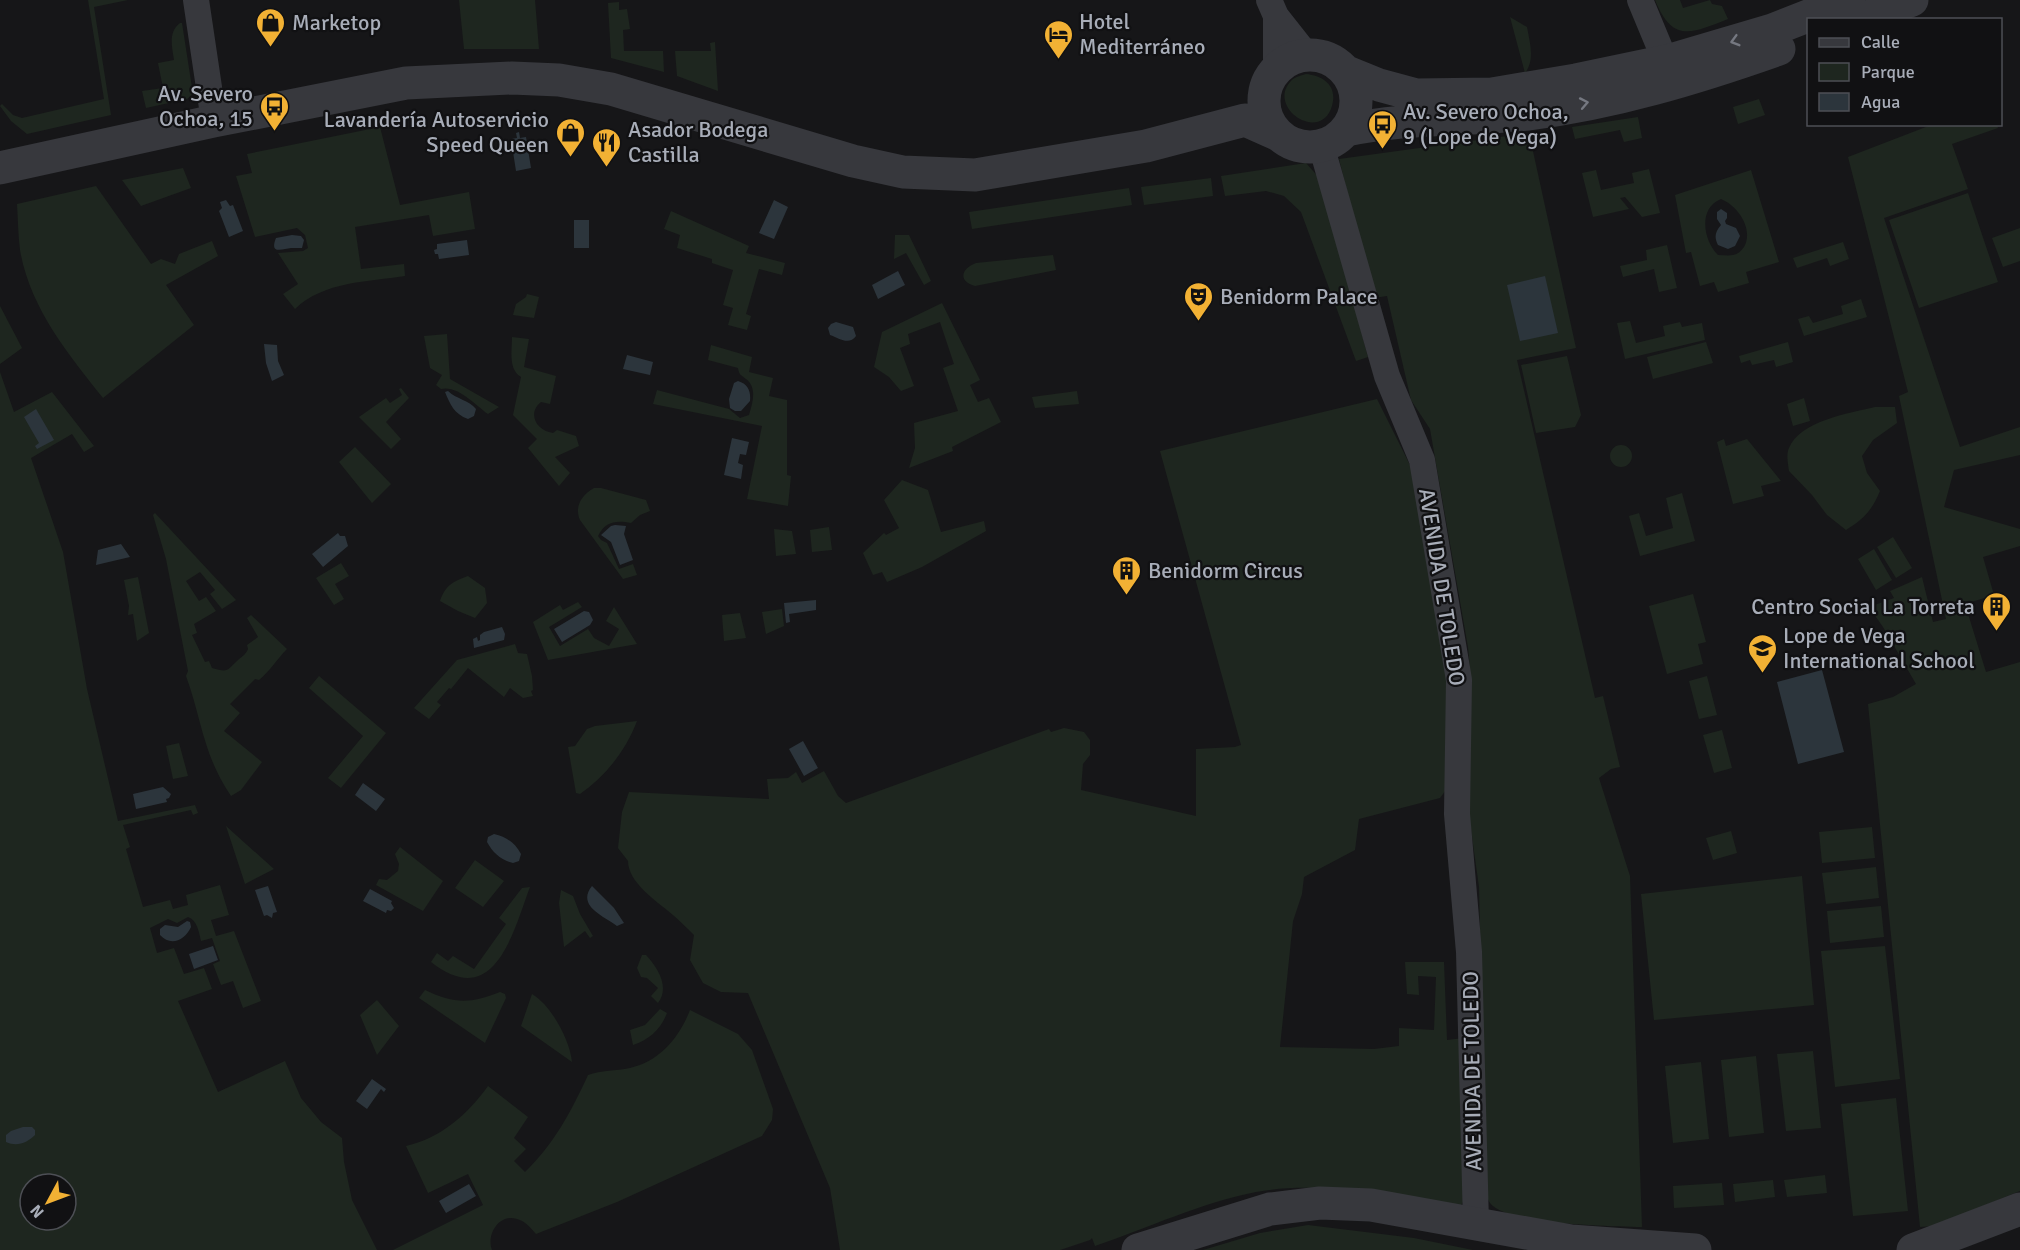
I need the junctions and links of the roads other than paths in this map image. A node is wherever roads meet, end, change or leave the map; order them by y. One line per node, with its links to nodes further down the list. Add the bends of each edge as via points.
1 (196, 0): 13 (street)
2 (1640, 0): 10 (street)
3 (1849, 0): 10 (street, one-way to 10)
4 (1912, 0): 6 (street)
5 (1272, 8): 8 (street); 11 (street)
6 (1865, 18)
7 (1807, 39): 10 (street, via 1717,71)
8 (1306, 54): 9 (street, via 1336,62); 11 (street, via 1291,58)
9 (1347, 72): 10 (street, via 1416,95 1492,94 1576,80); 15 (street, via 1357,101 1354,116)
10 (1671, 72): 15 (street, one-way to 10, via 1380,123 1528,114 1642,93)
11 (1270, 82): 12 (street); 14 (street, via 1265,109)
12 (1245, 120): 13 (street, via 1146,146 975,175 887,169 611,90 559,80 406,83); 14 (street)
13 (214, 121): 16 (street)
14 (1279, 135): 15 (street, via 1306,146)
15 (1334, 137): 18 (street, AVENIDA DE TOLEDO, via 1387,376 1422,460 1459,680 1457,814 1469,952)
16 (0, 168)
17 (2020, 1209): 21 (street)
18 (1476, 1224): 19 (street, via 1371,1205 1320,1203 1270,1209); 20 (street, via 1571,1241)
19 (1138, 1250)
20 (1695, 1250)
21 (1913, 1250)

